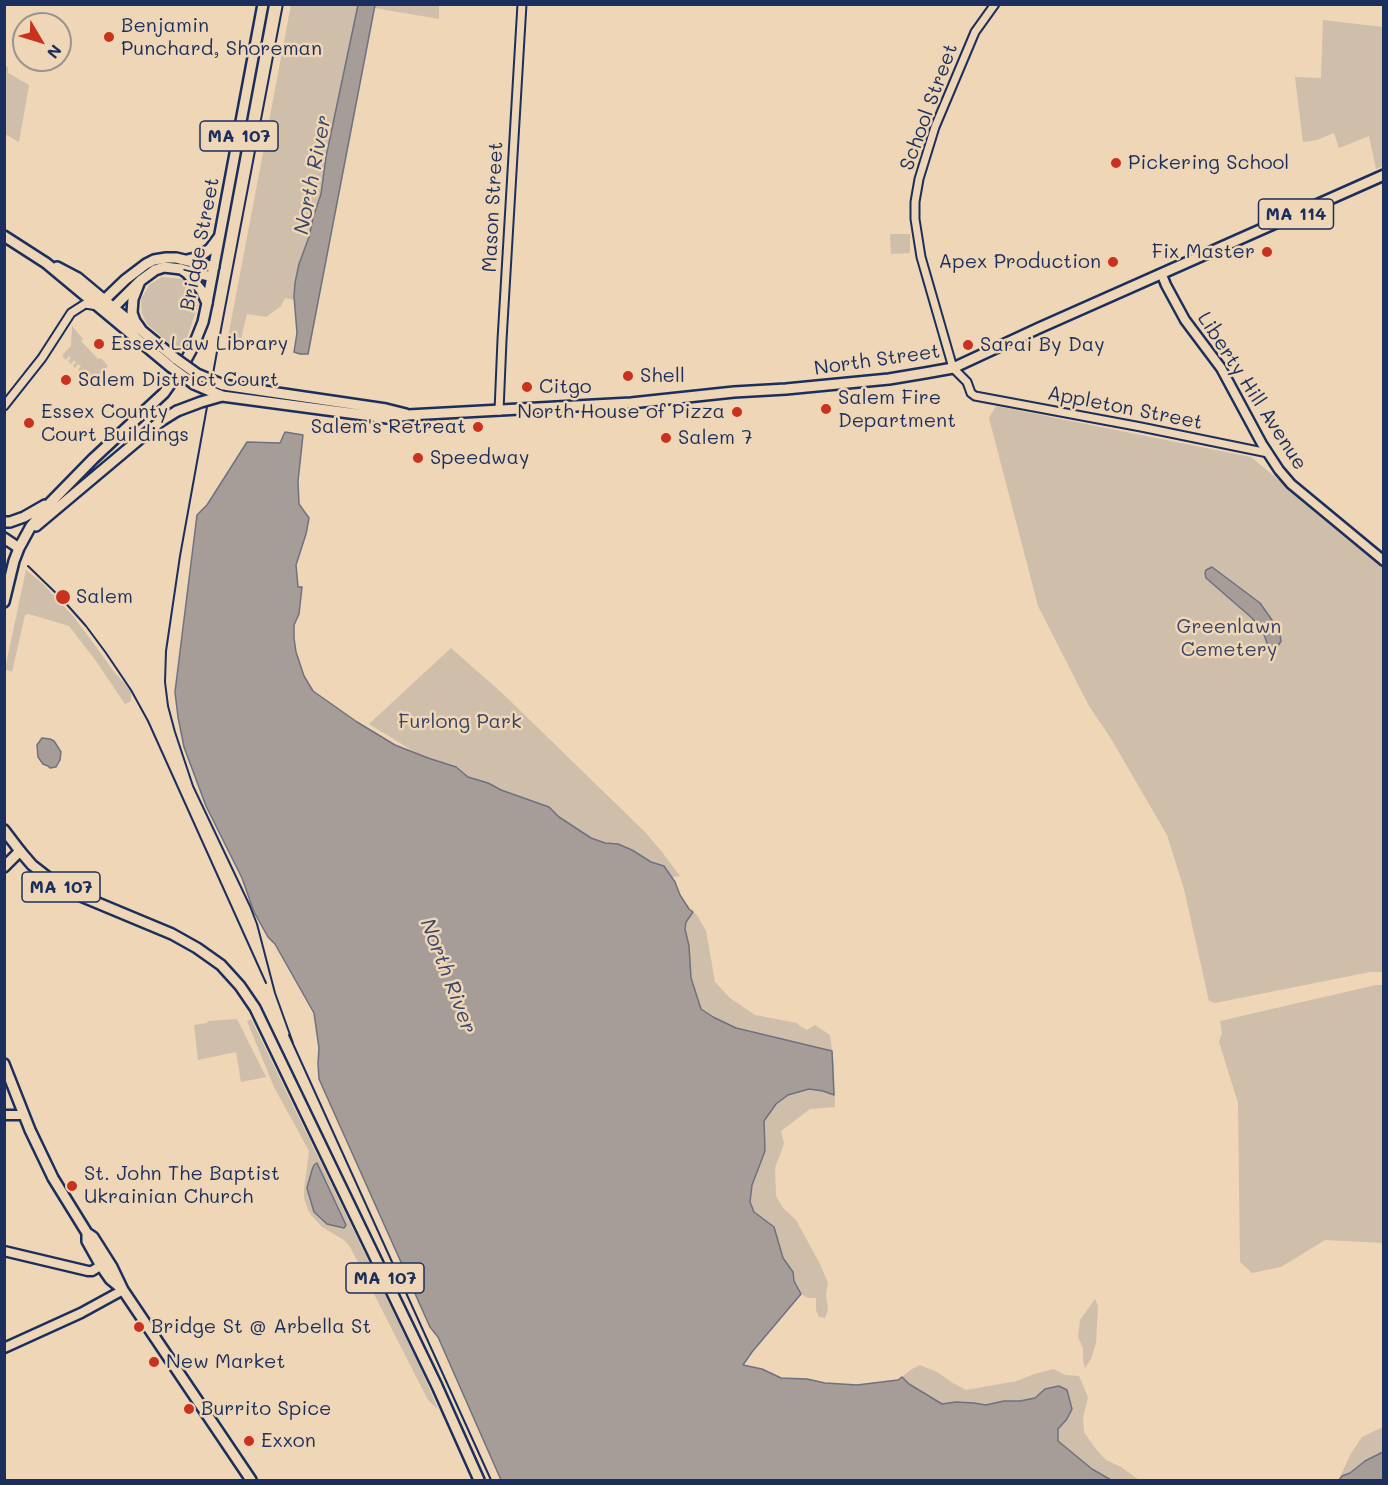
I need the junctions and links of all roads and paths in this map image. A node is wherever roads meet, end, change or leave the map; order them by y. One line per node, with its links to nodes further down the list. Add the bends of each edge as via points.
1 (263, 4): 5 (main road, Bridge Street / MA 107)
2 (522, 4): 20 (street, Mason Street)
3 (994, 4): 17 (street, School Street, via 966,53 933,132 916,190 915,219 921,257)
4 (1383, 175): 9 (main road, North Street / MA 114)
5 (220, 235): 7 (main road, via 210,249); 8 (main road, Bridge Street / MA 107)
6 (4, 236): 11 (main road, North Street / MA 114)
7 (183, 264): 8 (main road); 10 (main road, via 155,270); 11 (main road, via 166,258 154,260); 12 (main road)
8 (213, 272): 12 (main road, Bridge Street / MA 107)
9 (1162, 274): 17 (main road, North Street / MA 114); 22 (main road, Liberty Hill Avenue, via 1185,320 1221,368)
10 (140, 281): 13 (main road); 15 (main road, via 132,308)
11 (101, 303): 13 (main road, North Street / MA 114); 14 (main road, North Street / MA 114); 19 (street, via 85,304 71,313)
12 (207, 303): 23 (main road, Bridge Street / MA 107, via 193,347 170,386)
13 (115, 308): 14 (main road); 15 (main road, North Street / MA 114)
14 (107, 314): 16 (main road, North Street / MA 114)
15 (142, 331): 16 (main road, North Street / MA 114)
16 (174, 363): 18 (main road, North Street / MA 114, bridge, via 194,384); 21 (main road, North Street / MA 114, bridge, via 223,385)
17 (953, 368): 20 (main road, North Street / MA 114, via 786,389); 22 (street, Appleton Street, via 975,396)
18 (222, 396): 21 (main road, North Street / MA 114, via 373,417); 25 (main road, bridge, via 177,411 161,421)
19 (4, 406)
20 (500, 411): 21 (main road, North Street / MA 114)
21 (386, 413)
22 (1268, 453): 30 (main road, Liberty Hill Avenue, via 1291,484)
23 (61, 492): 24 (main road, via 24,517); 25 (main road, Bridge Street / MA 107)
24 (4, 522)
25 (27, 533): 27 (main road, Bridge Street / MA 107)
26 (4, 538): 27 (main road)
27 (19, 548): 29 (main road, Bridge Street / MA 107)
28 (4, 554): 29 (main road)
29 (14, 561): 31 (main road, Bridge Street / MA 107)
30 (1383, 561)
31 (4, 602)
32 (4, 830): 33 (main road, MA 107)
33 (20, 851): 34 (main road); 43 (main road, MA 107, via 59,886 197,948 221,965 240,986 260,1017)
34 (4, 867)
35 (4, 1064): 36 (main road)
36 (24, 1114): 37 (main road); 39 (main road, via 53,1178 93,1237)
37 (4, 1115)
38 (4, 1251): 39 (main road, via 88,1271)
39 (105, 1263): 40 (main road, via 117,1275)
40 (123, 1290): 41 (main road); 42 (main road)
41 (4, 1348)
42 (251, 1480)
43 (479, 1480)

